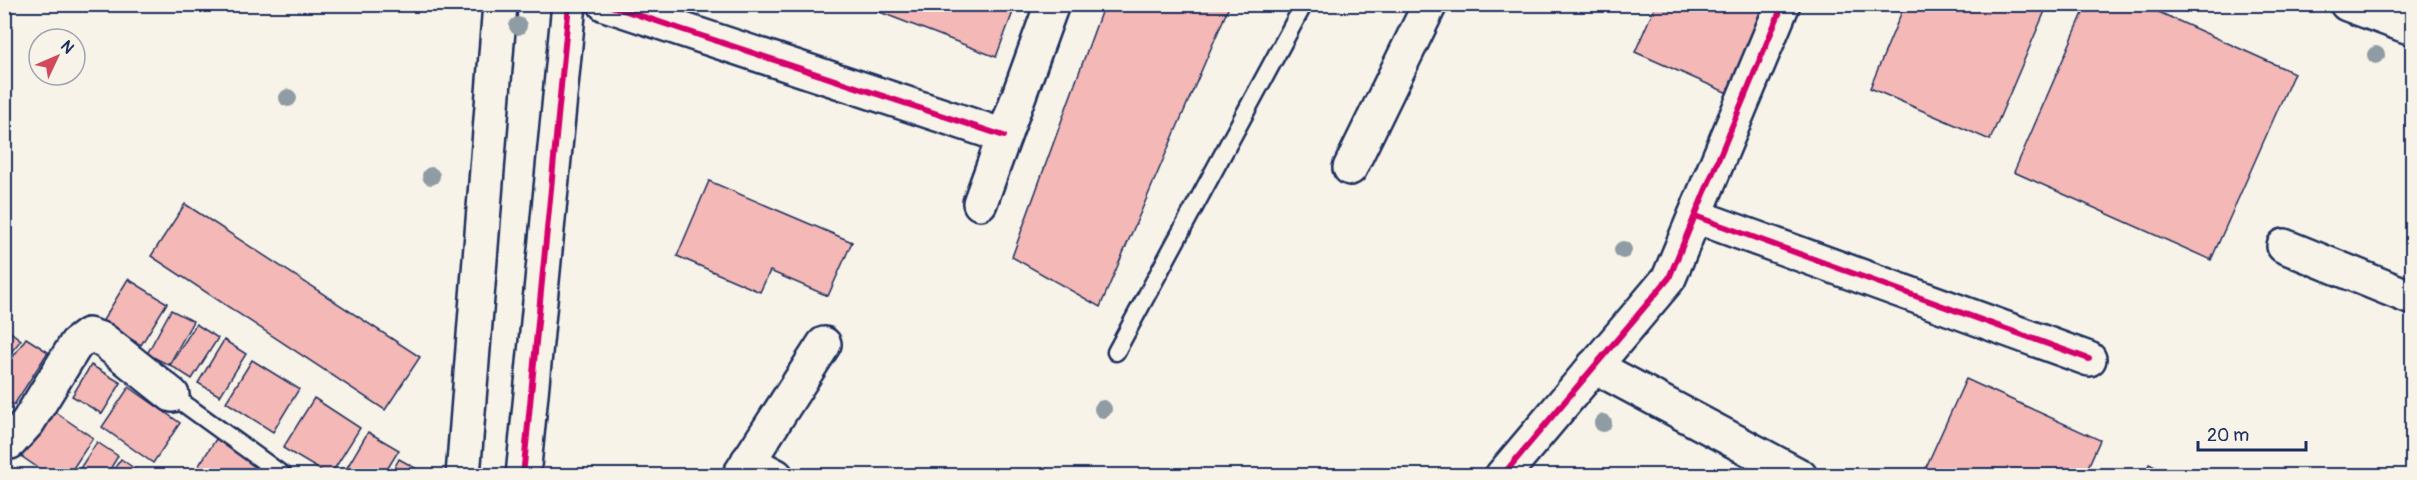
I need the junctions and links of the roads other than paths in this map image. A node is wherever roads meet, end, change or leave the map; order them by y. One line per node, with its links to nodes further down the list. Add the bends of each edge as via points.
1 (569, 4): 25 (street)
2 (605, 4): 10 (street)
3 (1052, 4): 10 (street)
4 (1304, 4): 17 (lane)
5 (1431, 4): 11 (street)
6 (1784, 4): 13 (street)
7 (2347, 4): 9 (street)
8 (494, 7): 24 (street)
9 (2412, 28)
10 (1004, 136): 12 (street)
11 (1350, 168)
12 (980, 203)
13 (1695, 216): 18 (street); 19 (street, via 1669,278)
14 (2284, 246): 15 (street)
15 (2412, 298)
16 (824, 344): 22 (street)
17 (1116, 352)
18 (2089, 359)
19 (1594, 366): 26 (street); 27 (street)
20 (172, 395): 21 (street, via 103,340 88,335 76,344 28,422); 23 (lane)
21 (6, 444)
22 (754, 471)
23 (283, 475)
24 (463, 476)
25 (523, 476)
26 (1502, 476)
27 (1800, 476)

